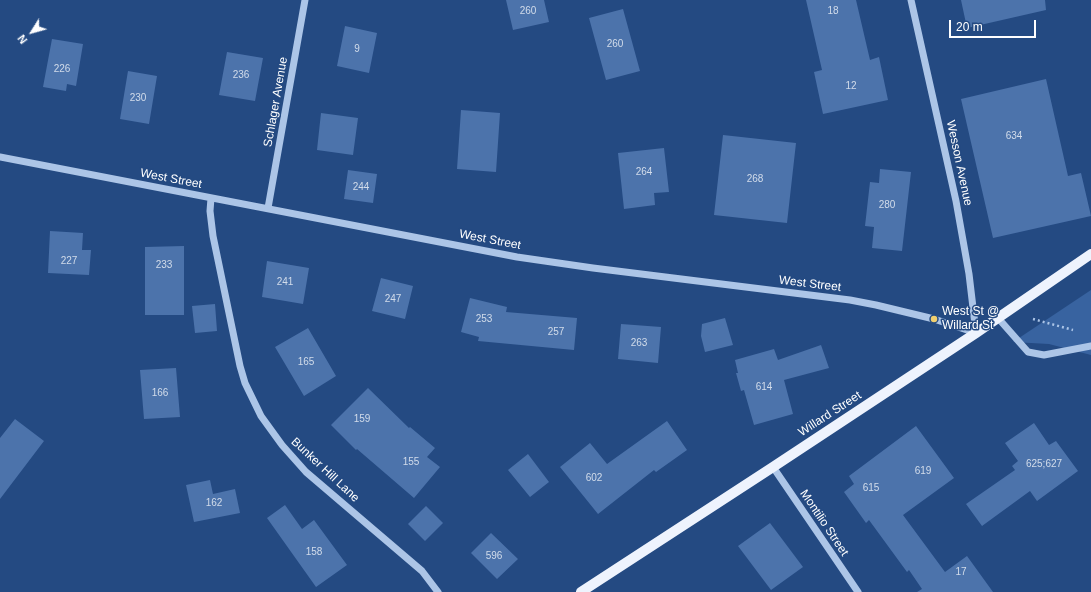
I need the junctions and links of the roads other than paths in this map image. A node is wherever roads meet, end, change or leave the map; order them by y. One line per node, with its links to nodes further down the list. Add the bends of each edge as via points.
1 (305, 0): 5 (street, Schlager Avenue)
2 (911, 0): 8 (street, Wesson Avenue, via 956,201)
3 (0, 157): 4 (street, West Street)
4 (211, 198): 5 (street, West Street); 11 (street, Bunker Hill Lane, via 213,236 240,366 261,416 282,446 306,472 422,571)
5 (268, 208): 8 (street, West Street, via 546,261 857,301 934,318)
6 (1091, 254): 7 (main road, Willard Street)
7 (998, 318): 8 (main road, Willard Street); 9 (street, via 1028,352 1044,355)
8 (976, 333): 10 (main road, Willard Street)
9 (1091, 346)
10 (773, 467): 12 (main road, Willard Street); 13 (street, Montilio Street)
11 (438, 592)
12 (581, 592)
13 (858, 592)

